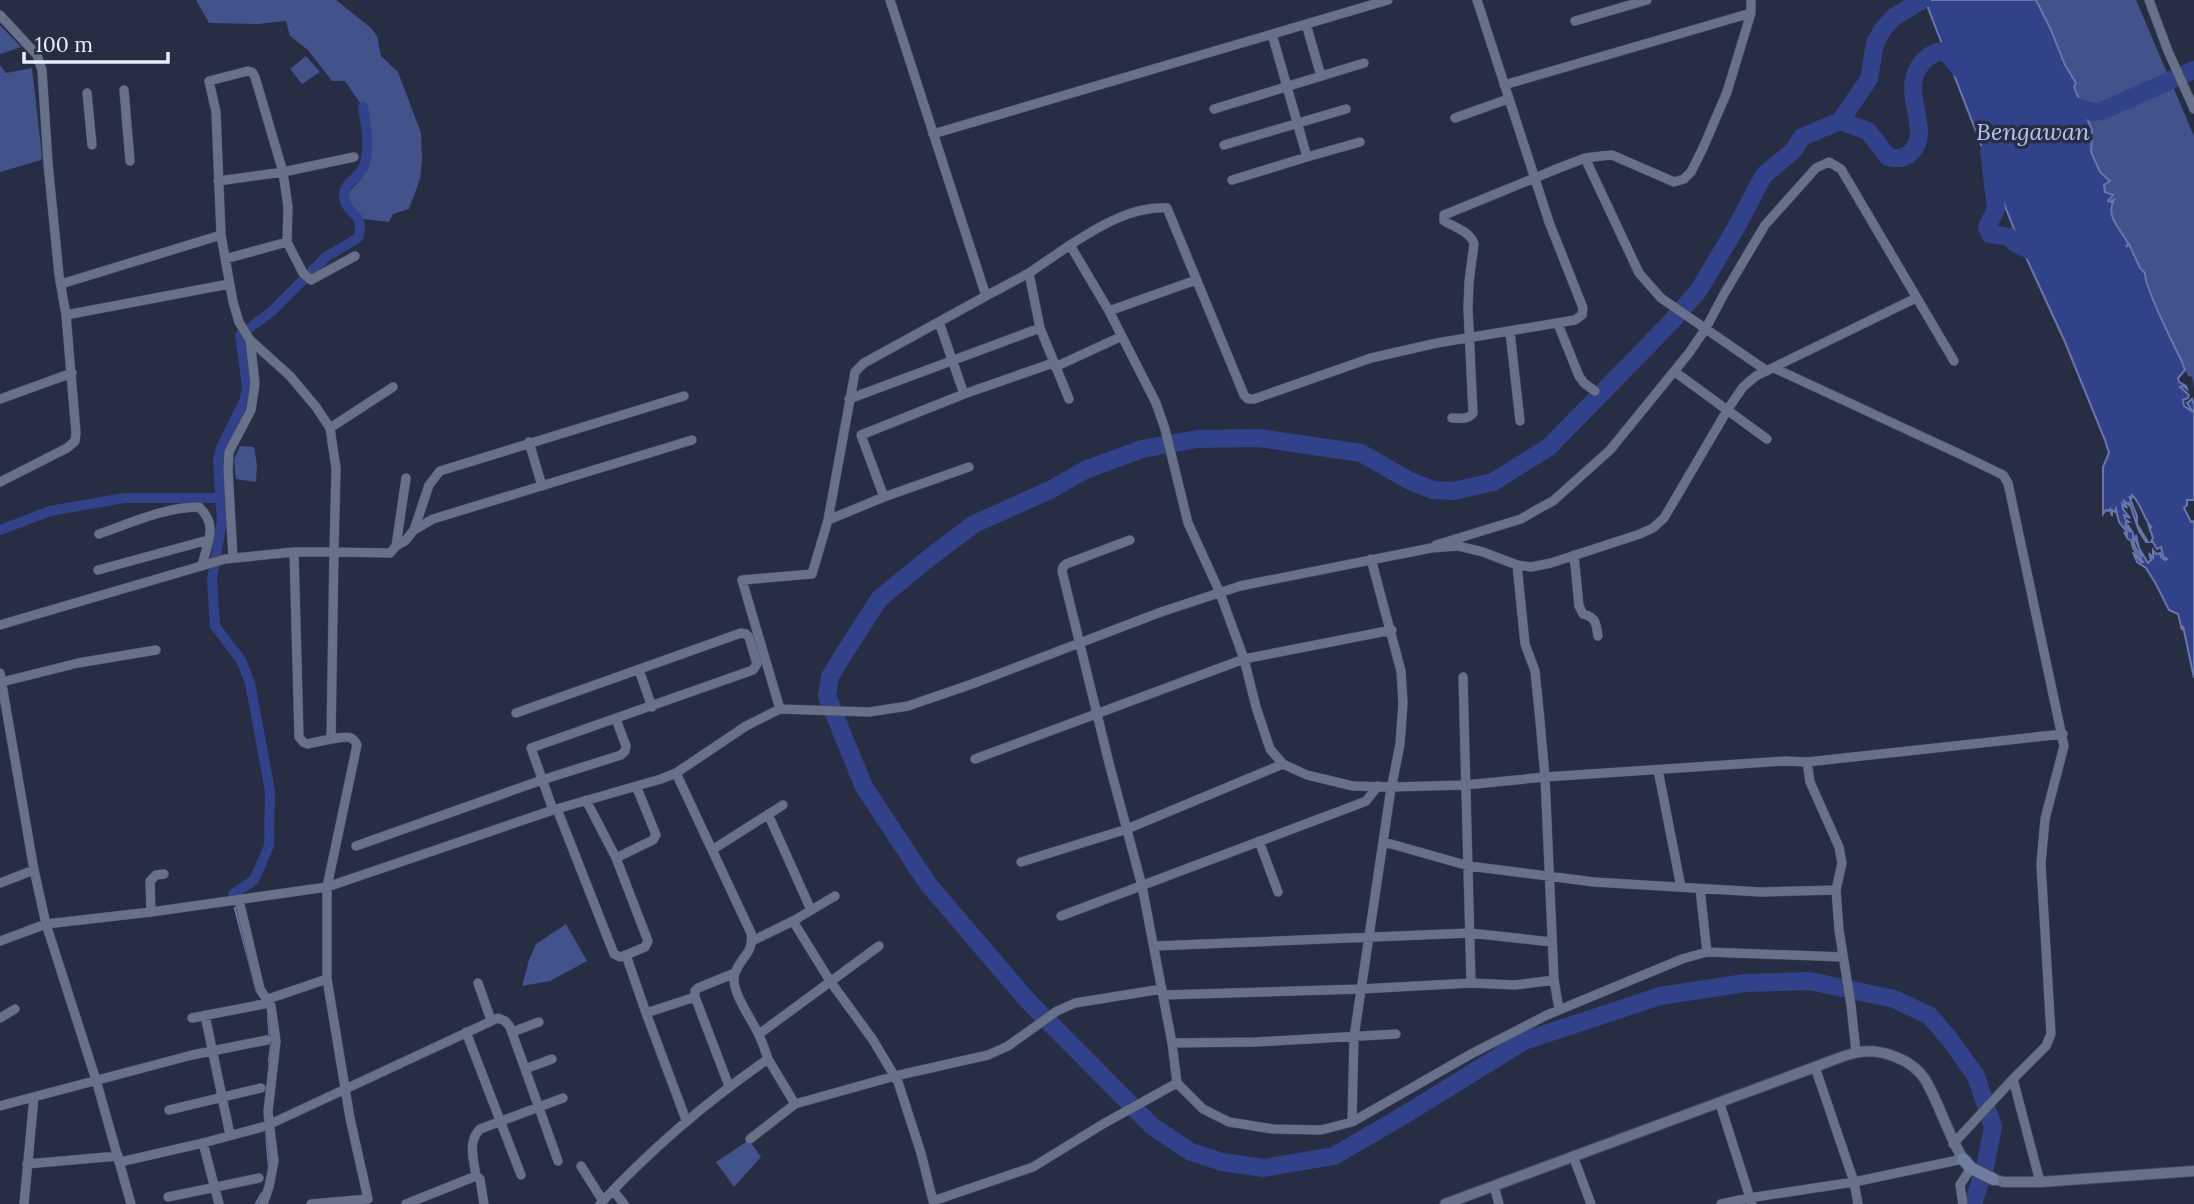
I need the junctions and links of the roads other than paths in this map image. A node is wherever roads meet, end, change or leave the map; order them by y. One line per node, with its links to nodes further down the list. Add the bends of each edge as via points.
1 (890, 0): 24 (street)
2 (1388, 0): 10 (street)
3 (1477, 0): 14 (street)
4 (1647, 0): 9 (street)
5 (1751, 0): 7 (street)
6 (2149, 0): 21 (street)
7 (1751, 13): 14 (street); 30 (street, via 1727,92 1684,179 1674,182 1612,155)
8 (0, 15): 43 (street, via 37,55 42,71)
9 (1575, 21)
10 (1306, 24): 11 (street); 13 (street)
11 (1272, 34): 15 (street); 24 (street)
12 (1364, 63): 13 (street)
13 (1321, 76): 15 (street)
14 (1504, 85): 18 (street)
15 (1287, 87): 19 (street); 23 (street)
16 (124, 90): 31 (street)
17 (87, 93): 26 (street)
18 (1508, 99): 22 (street); 33 (street)
19 (1214, 109)
20 (1346, 109): 23 (street)
21 (2194, 109)
22 (1455, 118)
23 (1297, 123): 27 (street); 29 (street)
24 (933, 134): 45 (street)
25 (1360, 142): 29 (street)
26 (92, 145)
27 (1224, 145)
28 (354, 157): 32 (street)
29 (1307, 158): 34 (street)
30 (1585, 159): 33 (street); 52 (street, via 1648,286)
31 (130, 161)
32 (283, 172): 35 (street); 35 (street, via 255,77 248,71 209,81 216,112); 37 (street)
33 (1534, 178): 50 (street, via 1583,308 1579,319); 56 (street, via 1443,217 1473,240)
34 (1232, 180)
35 (218, 181): 36 (street)
36 (221, 234): 40 (street); 43 (street)
37 (287, 242): 39 (street, via 311,280); 40 (street)
38 (1070, 245): 41 (street); 42 (street, via 1104,224 1144,210 1167,208); 47 (street)
39 (355, 256)
40 (225, 259): 44 (street)
41 (1029, 273): 45 (street); 51 (street)
42 (1196, 280): 47 (street); 56 (street, via 1248,399 1371,358)
43 (61, 284): 48 (street)
44 (229, 284): 48 (street); 54 (street)
45 (986, 296): 49 (street)
46 (1916, 298): 52 (street, via 1841,169 1829,162 1816,168 1765,225); 58 (street); 60 (street)
47 (1109, 311): 55 (street)
48 (66, 315): 62 (street)
49 (939, 322): 57 (street); 68 (street, via 864,363 855,372)
50 (1558, 324): 53 (street); 64 (street, via 1579,376)
51 (1040, 328): 57 (street); 59 (street)
52 (1706, 328): 60 (street); 61 (street)
53 (1510, 332): 56 (street); 72 (street)
54 (247, 336): 73 (street, via 290,376); 94 (street, via 255,383 251,410 229,452)
55 (1120, 337): 59 (street); 99 (street, via 1156,403 1188,523)
56 (1471, 338): 71 (street, via 1473,413)
57 (952, 361): 65 (street); 68 (street)
58 (1954, 361)
59 (1054, 365): 65 (street); 69 (street)
60 (1771, 369): 70 (street, via 1743,387); 114 (street, via 2006,478)
61 (1675, 372): 70 (street); 90 (street, via 1610,450 1553,501 1521,519)
62 (72, 373): 67 (street); 81 (street, via 75,440)
63 (393, 387): 73 (street)
64 (1595, 391)
65 (964, 394): 74 (street)
66 (684, 396): 78 (street)
67 (0, 399)
68 (849, 399): 75 (street)
69 (1069, 399)
70 (1728, 409): 76 (street); 93 (street, via 1664,518 1640,534)
71 (1452, 418)
72 (1520, 421)
73 (330, 428): 92 (street, via 336,468)
74 (860, 435): 75 (street); 83 (street)
75 (842, 439): 84 (street)
76 (1766, 439)
77 (692, 440): 82 (street)
78 (529, 442): 82 (street); 85 (street, via 440,471 429,485)
79 (969, 467): 83 (street)
80 (406, 478): 89 (street)
81 (0, 482)
82 (542, 486): 85 (street, via 433,519)
83 (884, 497): 84 (street)
84 (828, 520): 110 (street, via 812,574 742,580)
85 (414, 530): 89 (street)
86 (99, 534): 87 (street, via 153,515 199,507 209,517)
87 (208, 540): 96 (street); 98 (street)
88 (1130, 540): 103 (street, via 1063,567)
89 (396, 546): 92 (street, via 383,554)
90 (1431, 548): 95 (street); 97 (street, via 1458,545)
91 (294, 552): 92 (street); 94 (street); 115 (street, via 299,737 307,744)
92 (334, 552): 115 (street)
93 (1574, 555): 97 (street, via 1531,567); 102 (street, via 1579,606 1595,620)
94 (229, 558): 96 (street)
95 (1371, 559): 99 (street, via 1261,580); 101 (street)
96 (207, 565): 100 (street)
97 (1517, 565): 121 (street, via 1525,643 1535,671)
98 (98, 570)
99 (1220, 593): 103 (street); 105 (street)
100 (0, 625)
101 (1392, 630): 105 (street); 125 (street, via 1404,703)
102 (1598, 636)
103 (1081, 641): 110 (street, via 908,706 869,712); 111 (street)
104 (156, 650): 108 (street)
105 (1244, 659): 111 (street); 118 (street, via 1269,750)
106 (639, 670): 109 (street); 109 (street, via 741,633 749,637 757,664 753,670); 112 (street)
107 (1463, 677): 123 (street)
108 (1, 678): 139 (street)
109 (652, 707): 113 (street)
110 (780, 709): 120 (street)
111 (1097, 712): 116 (street); 131 (street)
112 (516, 713)
113 (616, 719): 122 (street, via 626,746 621,755); 122 (street, via 531,748)
114 (2063, 734): 117 (street); 198 (street, via 2062,759 2045,819 2041,864 2052,1034)
115 (331, 739): 144 (street, via 350,737 357,744)
116 (975, 759)
117 (1807, 762): 119 (street); 147 (street, via 1810,782 1839,847 1842,863)
118 (1283, 764): 124 (street, via 1353,786); 131 (street)
119 (1658, 770): 121 (street); 145 (street)
120 (676, 773): 126 (street); 135 (street)
121 (1545, 777): 123 (street); 141 (street)
122 (542, 780): 129 (street); 134 (street)
123 (1465, 785): 125 (street); 138 (street)
124 (1378, 786): 125 (street); 132 (street, via 1366,801)
125 (1392, 787): 133 (street)
126 (638, 788): 127 (street); 136 (street, via 656,835)
127 (586, 800): 129 (street); 136 (street)
128 (783, 805): 130 (street)
129 (555, 810): 144 (street); 164 (street, via 614,954)
130 (768, 814): 135 (street); 151 (street)
131 (1127, 829): 137 (street); 143 (street)
132 (1259, 841): 143 (street); 148 (street)
133 (1384, 842): 138 (street); 157 (street)
134 (356, 846)
135 (712, 850): 159 (street)
136 (616, 858): 164 (street, via 648,941)
137 (1021, 862)
138 (1469, 866): 141 (street); 156 (street)
139 (34, 870): 142 (street); 155 (street)
140 (164, 874): 152 (street, via 150,881)
141 (1549, 875): 145 (street); 160 (street)
142 (0, 883)
143 (1142, 886): 153 (street); 162 (street)
144 (327, 887): 150 (street); 167 (street)
145 (1681, 887): 146 (street)
146 (1700, 889): 147 (street); 163 (street)
147 (1836, 890): 165 (street)
148 (1278, 892)
149 (835, 896): 151 (street)
150 (239, 900): 152 (street); 175 (street)
151 (811, 910): 154 (street)
152 (151, 912): 155 (street)
153 (1061, 916)
154 (793, 921): 159 (street); 169 (street)
155 (46, 924): 158 (street); 199 (street)
156 (1470, 933): 157 (street); 160 (street); 171 (street)
157 (1370, 938): 162 (street); 172 (street)
158 (0, 941)
159 (752, 941): 166 (street)
160 (1552, 942): 168 (street)
161 (879, 946): 169 (street)
162 (1154, 946): 173 (street)
163 (1707, 952): 165 (street); 177 (street)
164 (626, 955): 178 (street)
165 (1843, 957): 192 (street)
166 (735, 973): 174 (street, via 698,988); 186 (street, via 738,995)
167 (327, 979): 175 (street); 203 (street)
168 (1554, 980): 171 (street, via 1515,985); 177 (street)
169 (830, 981): 186 (street); 197 (street)
170 (478, 983): 182 (street)
171 (1471, 983): 172 (street)
172 (1361, 989): 173 (street); 188 (street)
173 (1162, 992): 190 (street); 197 (street, via 1075,1003 988,1055)
174 (695, 997): 178 (street); 201 (street)
175 (266, 1001): 179 (street); 215 (street, via 276,1041)
176 (16, 1009): 180 (street)
177 (1559, 1009): 214 (street)
178 (646, 1013): 212 (street)
179 (205, 1015): 181 (street); 191 (street)
180 (0, 1018)
181 (192, 1018)
182 (491, 1020): 184 (street); 185 (street, via 505,1021)
183 (539, 1022): 185 (street)
184 (466, 1032): 203 (street); 213 (street)
185 (512, 1032): 196 (street)
186 (759, 1034): 194 (street)
187 (1396, 1034): 188 (street)
188 (1354, 1037): 190 (street); 214 (street)
189 (267, 1040): 191 (street)
190 (1172, 1043): 200 (street)
191 (213, 1052): 199 (street); 205 (street)
192 (1856, 1052): 195 (street); 219 (street, via 1891,1055 1911,1065 1925,1079)
193 (552, 1059): 196 (street)
194 (768, 1059): 201 (street); 207 (street)
195 (1815, 1067): 208 (street); 231 (street)
196 (525, 1069): 210 (street)
197 (895, 1076): 207 (street); 239 (street)
198 (2013, 1079): 219 (street); 232 (street)
199 (96, 1080): 204 (street); 221 (street)
200 (1177, 1083): 214 (street, via 1203,1109 1229,1122 1321,1130); 239 (street, via 1033,1167)
201 (729, 1086): 212 (street)
202 (261, 1088): 205 (street)
203 (345, 1089): 215 (street); 238 (street)
204 (34, 1097): 209 (street); 223 (street)
205 (221, 1098): 211 (street); 216 (street)
206 (563, 1098): 210 (street)
207 (795, 1104): 217 (street)
208 (1720, 1104): 220 (street); 237 (street)
209 (0, 1106)
210 (538, 1107): 213 (street); 222 (street)
211 (169, 1110)
212 (686, 1120): 235 (street)
213 (500, 1121): 227 (street); 228 (street, via 475,1135)
214 (1352, 1122)
215 (265, 1126): 216 (street); 244 (street, via 274,1161)
216 (230, 1135): 218 (street)
217 (750, 1139)
218 (203, 1143): 221 (street); 234 (street)
219 (1953, 1143): 225 (street)
220 (1573, 1157): 233 (street); 252 (street)
221 (119, 1159): 223 (street); 242 (street)
222 (558, 1161)
223 (27, 1164): 241 (street)
224 (581, 1166): 240 (street)
225 (1970, 1166): 230 (main road); 231 (street); 255 (street, via 1960,1185)
226 (2194, 1171): 232 (street)
227 (521, 1175)
228 (476, 1176): 246 (street); 247 (street)
229 (259, 1178): 234 (street)
230 (1993, 1179): 232 (street)
231 (1854, 1182): 237 (street); 254 (street)
232 (2040, 1182)
233 (1494, 1186): 250 (street); 251 (street)
234 (215, 1187): 236 (street); 243 (street)
235 (613, 1190): 240 (street); 248 (street)
236 (168, 1198)
237 (1751, 1201): 253 (street)
238 (369, 1202): 245 (street)
239 (933, 1202): 249 (street)
240 (601, 1203)
241 (24, 1204)
242 (131, 1204)
243 (219, 1204)
244 (263, 1204)
245 (311, 1204)
246 (406, 1204)
247 (484, 1204)
248 (624, 1204)
249 (922, 1204)
250 (1445, 1204)
251 (1499, 1204)
252 (1591, 1204)
253 (1721, 1204)
254 (1858, 1204)
255 (1963, 1204)

